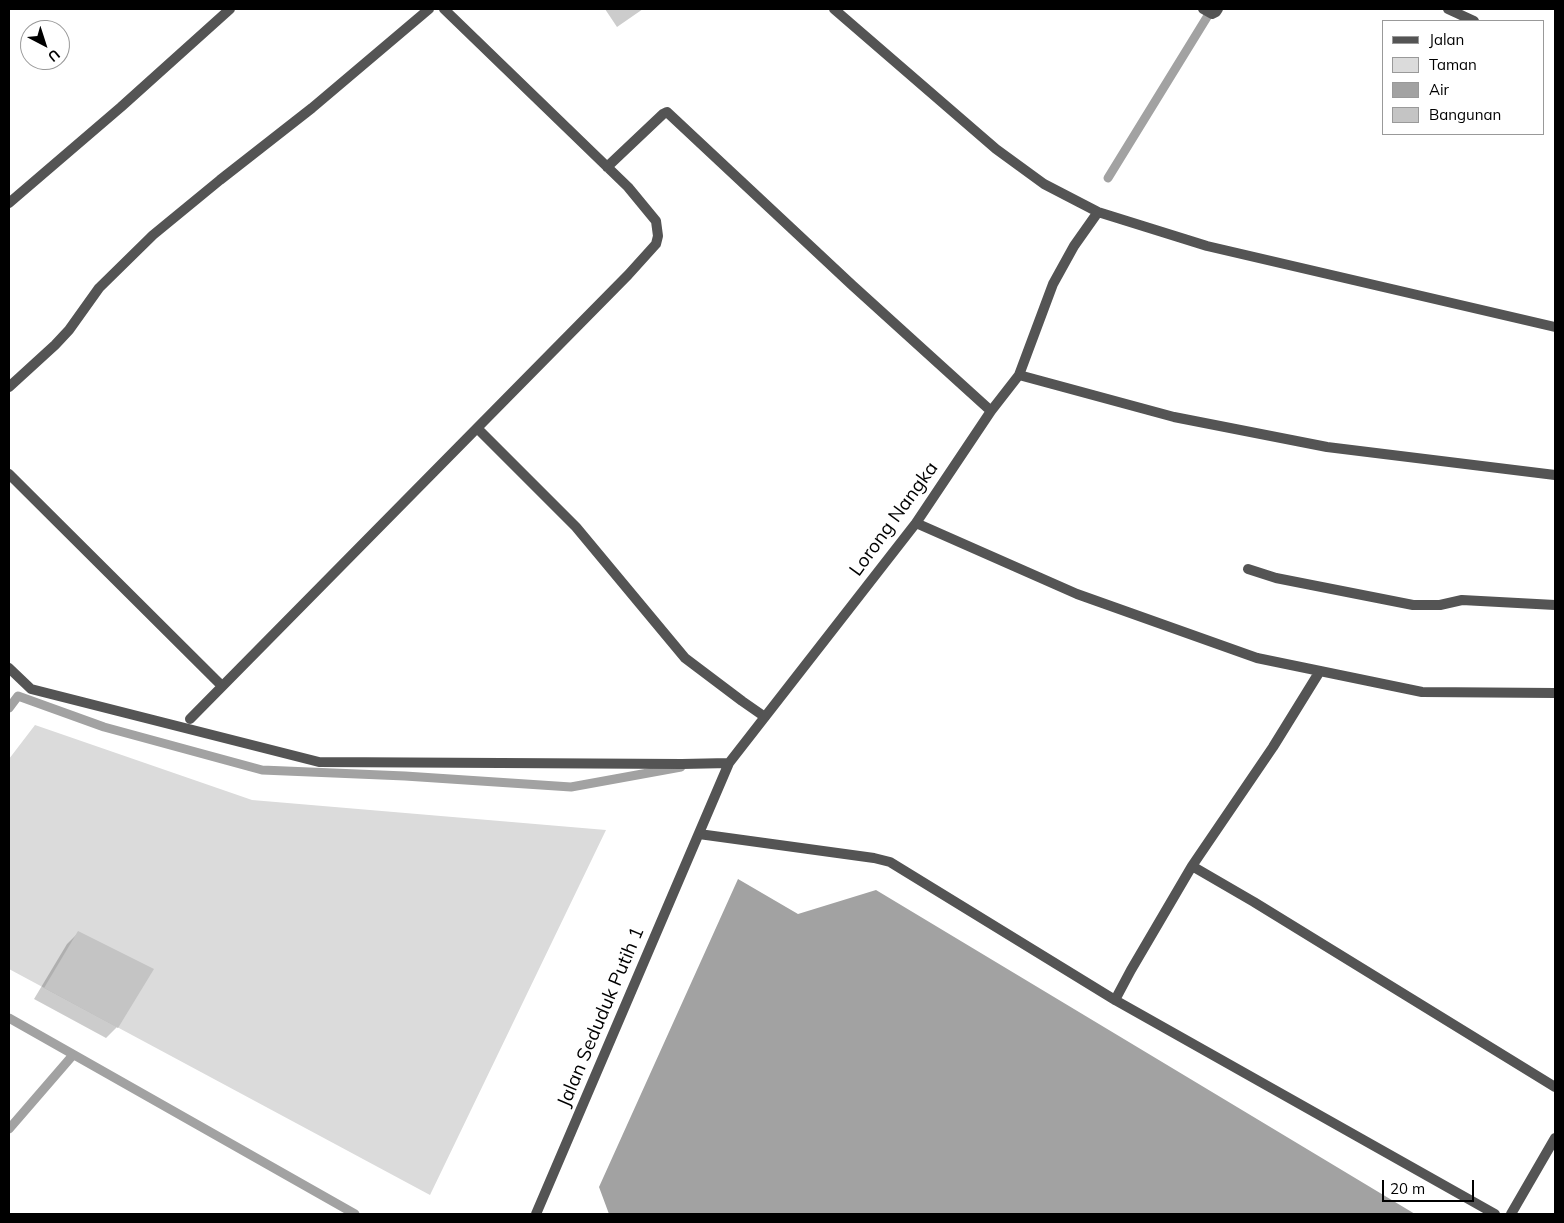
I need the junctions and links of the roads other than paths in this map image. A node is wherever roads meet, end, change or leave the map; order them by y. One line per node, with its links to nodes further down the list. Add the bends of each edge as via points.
1 (230, 9): 8 (street)
2 (429, 9): 12 (street, via 153,235 99,288 55,345)
3 (444, 9): 7 (street)
4 (834, 9): 9 (street, via 996,149 1044,184)
5 (1448, 9): 6 (street)
6 (1472, 20)
7 (607, 167): 13 (street, via 667,112); 14 (street, via 656,221 656,244)
8 (9, 203)
9 (1098, 212): 10 (street, via 1207,246); 11 (street, Lorong Nangka, via 1053,284)
10 (1555, 327)
11 (1019, 375): 13 (street, Lorong Nangka); 16 (street, via 1174,418 1317,445)
12 (9, 387)
13 (991, 411): 17 (street, Lorong Nangka)
14 (478, 428): 22 (street); 24 (street, via 576,528 685,658)
15 (9, 474): 22 (street)
16 (1555, 475)
17 (916, 523): 21 (street, via 1077,594 1257,658); 24 (street, Lorong Nangka)
18 (1248, 569): 19 (street, via 1276,578 1413,605 1440,605 1462,600)
19 (1555, 605)
20 (9, 668): 26 (street, via 31,689 319,762)
21 (1320, 671): 23 (street, via 1422,692); 28 (street)
22 (222, 686): 25 (street)
23 (1555, 693)
24 (762, 714): 26 (street, Lorong Nangka)
25 (190, 718)
26 (725, 763): 27 (street, Lorong Nangka)
27 (699, 834): 29 (street, via 890,862); 32 (street, Jalan Seduduk Putih 1)
28 (1192, 866): 29 (street); 30 (street)
29 (1115, 1000): 33 (street)
30 (1555, 1087)
31 (1555, 1138): 34 (street)
32 (536, 1214)
33 (1495, 1214)
34 (1511, 1214)

